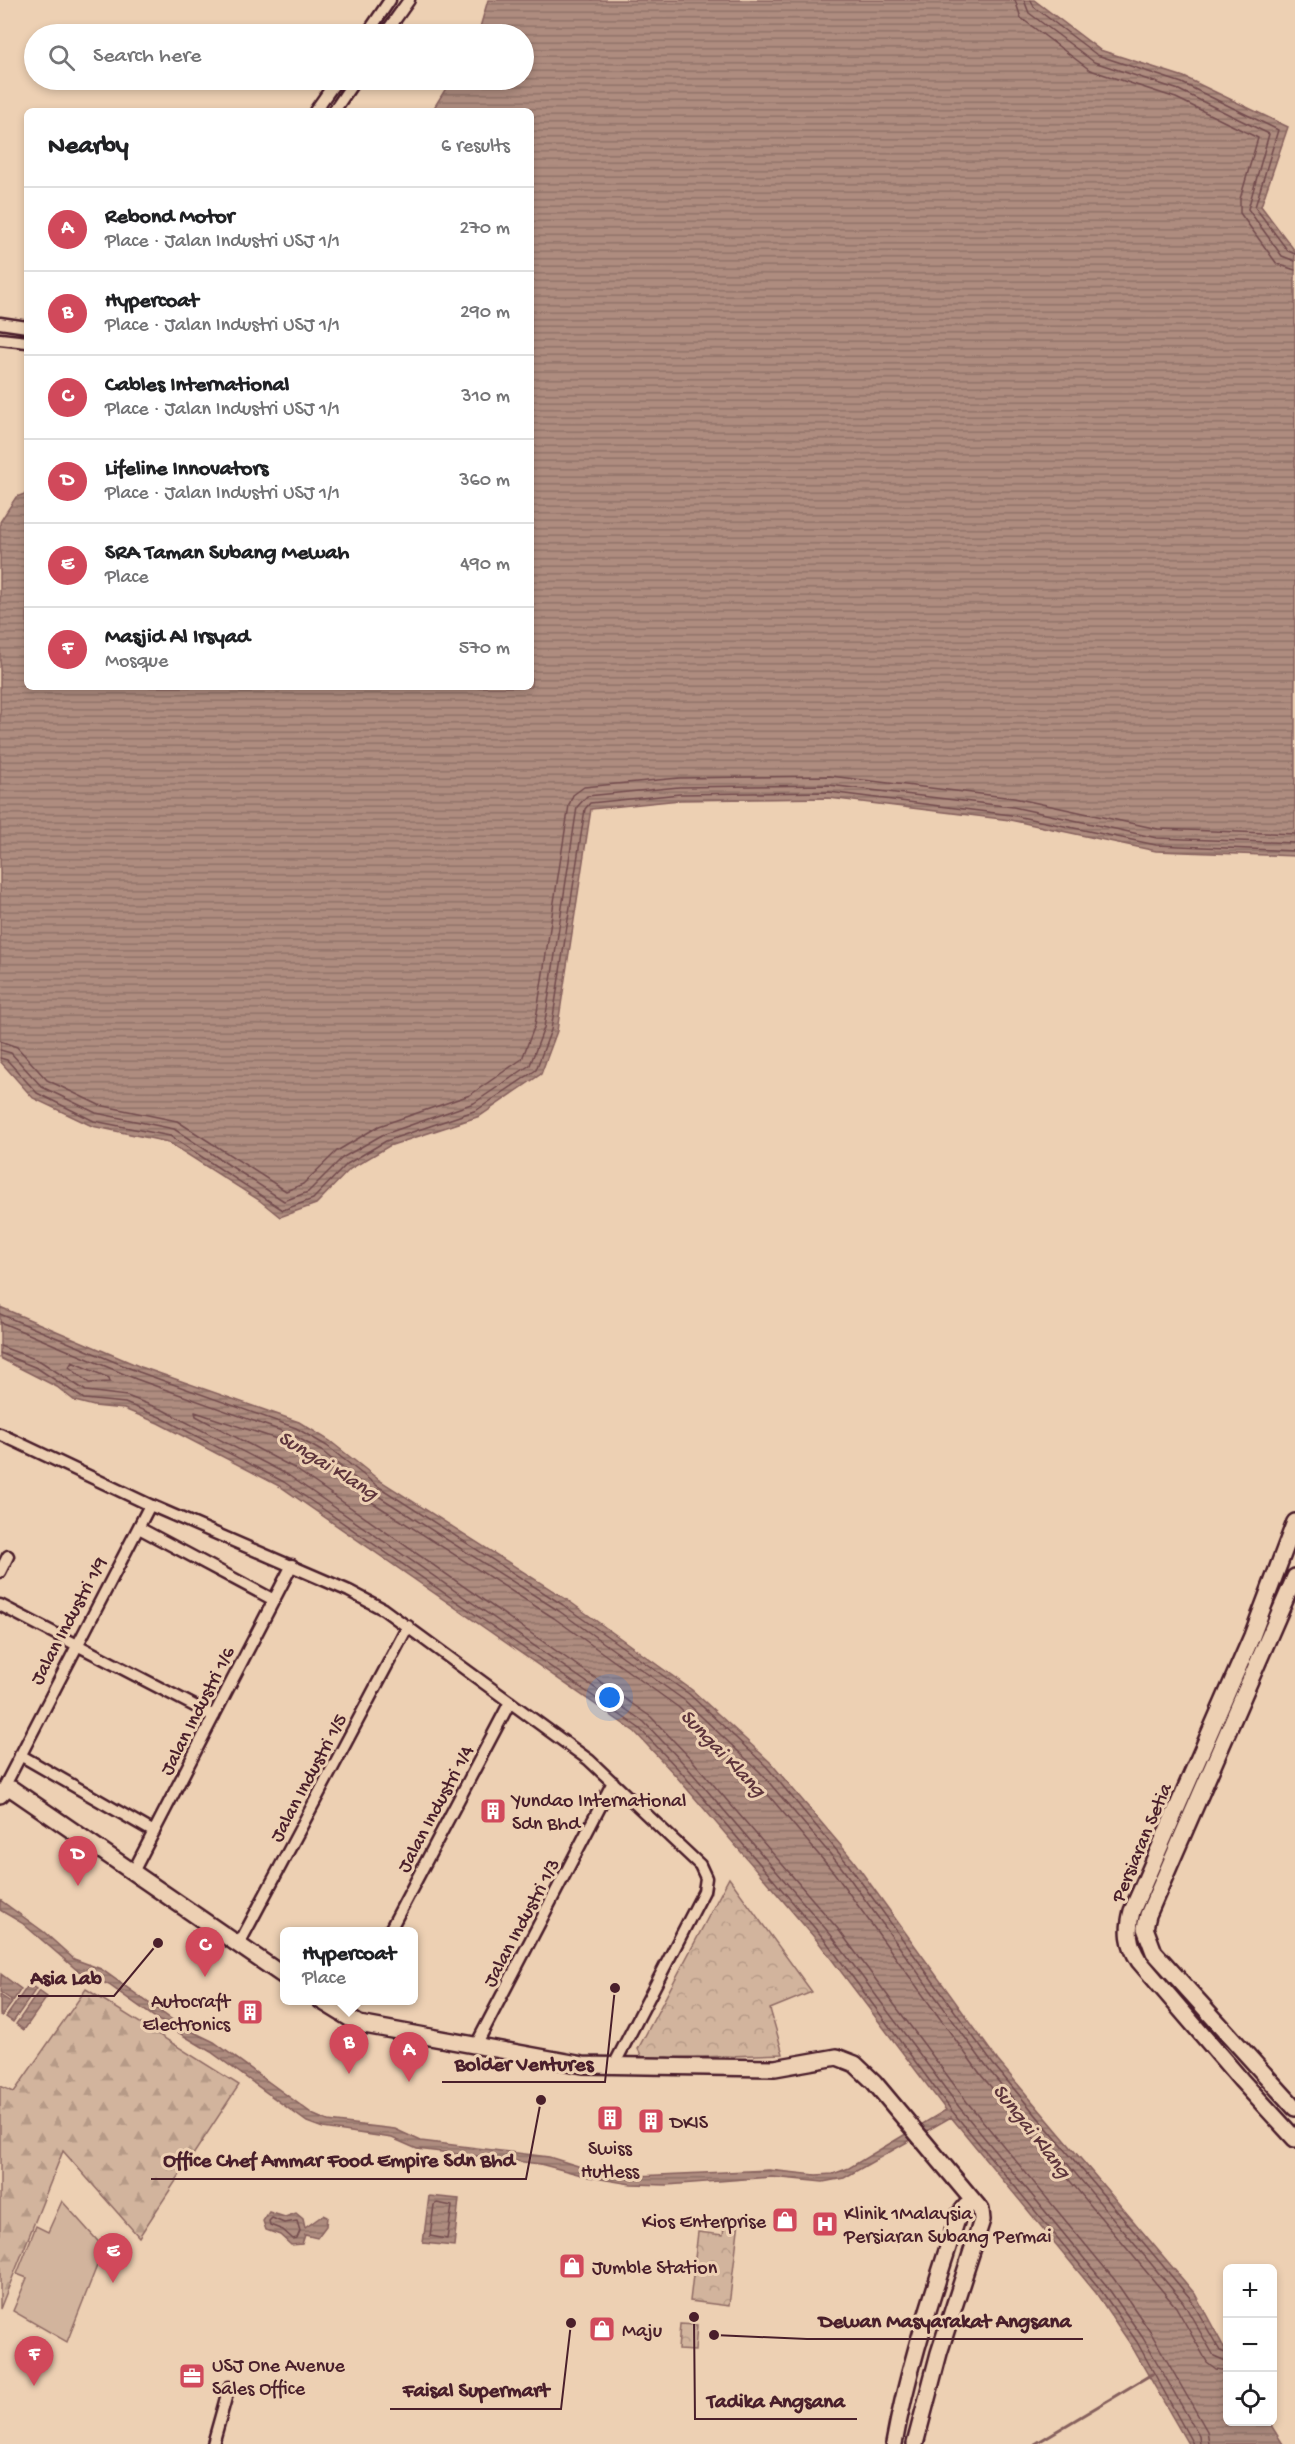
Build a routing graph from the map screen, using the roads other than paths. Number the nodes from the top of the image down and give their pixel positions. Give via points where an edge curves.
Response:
1 (390, 0) edge
2 (409, 0) edge
3 (374, 24) edge
4 (392, 24) edge
5 (330, 90) edge
6 (348, 90) edge
7 (317, 108) edge
8 (336, 108) edge
9 (0, 323) edge
10 (24, 327) edge
11 (0, 339) edge
12 (24, 342) edge
13 (0, 1435) edge
14 (150, 1505) junction
15 (1295, 1522) edge
16 (139, 1528) junction
17 (8, 1556) dead end
18 (292, 1565) junction
19 (0, 1572) edge
20 (1295, 1577) edge
21 (274, 1600) junction
22 (0, 1605) edge
23 (408, 1626) junction
24 (76, 1647) junction
25 (510, 1702) junction
26 (213, 1716) junction
27 (20, 1755) junction
28 (613, 1782) junction
29 (1, 1793) edge
30 (154, 1832) junction
31 (133, 1872) junction
32 (392, 1927) edge
33 (1129, 1932) junction
34 (1146, 1933) junction
35 (238, 1944) junction
36 (280, 1973) edge
37 (326, 2005) edge
38 (351, 2005) edge
39 (344, 2017) junction
40 (476, 2045) junction
41 (613, 2067) junction
42 (1295, 2108) edge
43 (1295, 2139) edge
44 (975, 2203) junction
45 (229, 2387) dead end
46 (213, 2444) edge
47 (894, 2444) edge
48 (915, 2444) edge

1 - 3 street
2 - 4 street
5 - 7 street
6 - 8 street
9 - 10 street
11 - 12 street
13 - 14 street
14 - 16 street, Jalan Industri 1/9
14 - 18 street
15 - 33 street, Persiaran Setia via 1252,1636 1132,1911
16 - 21 street
16 - 24 street, Jalan Industri 1/9
17 - 19 street
18 - 21 street, Jalan Industri 1/6
18 - 23 street via 349,1591
20 - 34 street, Persiaran Setia via 1148,1915
21 - 26 street, Jalan Industri 1/6
22 - 24 street
23 - 25 street
23 - 35 street, Jalan Industri 1/5
24 - 26 street
24 - 27 street, Jalan Industri 1/9
25 - 28 street
25 - 32 street, Jalan Industri 1/4
26 - 30 street, Jalan Industri 1/6
27 - 29 street, Jalan Industri 1/9
27 - 30 street
28 - 40 street, Jalan Industri 1/3
28 - 41 street via 700,1865 706,1878 704,1891
29 - 31 street via 12,1789
30 - 31 street, Jalan Industri 1/6
31 - 35 street
33 - 34 street
33 - 43 street, Persiaran Setia via 1139,1961
34 - 42 street via 1154,1952
35 - 36 street
37 - 39 street
38 - 39 street
39 - 40 street via 359,2024
40 - 41 street
41 - 44 street via 774,2068 837,2057 855,2064
44 - 47 street via 966,2206 958,2216 916,2344
44 - 48 street via 982,2220 939,2353
45 - 46 street

